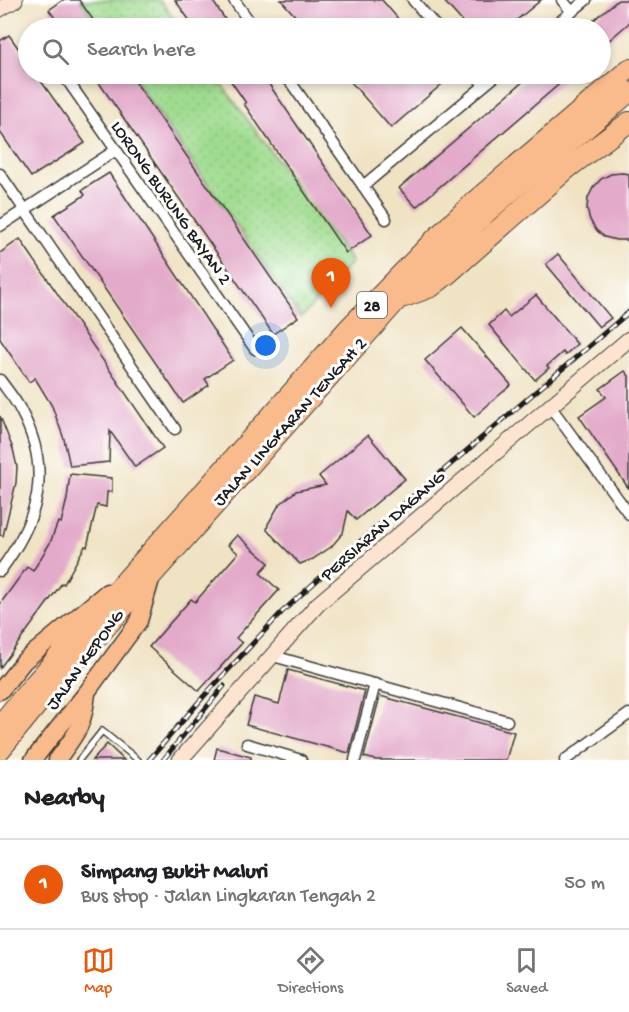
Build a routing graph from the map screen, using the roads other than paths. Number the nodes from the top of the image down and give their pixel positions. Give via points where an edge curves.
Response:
1 (15, 0) edge
2 (234, 0) edge
3 (413, 0) edge
4 (562, 0) edge
5 (586, 0) edge
6 (0, 9) edge
7 (572, 12) junction
8 (247, 18) edge
9 (428, 18) edge
10 (564, 18) edge
11 (629, 69) edge
12 (70, 84) edge
13 (292, 84) edge
14 (484, 85) edge
15 (629, 92) edge
16 (629, 122) edge
17 (116, 150) junction
18 (0, 174) edge
19 (363, 186) junction
20 (24, 210) junction
21 (386, 219) dead end
22 (0, 226) edge
23 (398, 299) junction
24 (627, 346) edge
25 (255, 349) dead end
26 (0, 380) edge
27 (550, 406) junction
28 (175, 429) dead end
29 (627, 508) edge
30 (146, 569) junction
31 (0, 571) edge
32 (273, 656) junction
33 (375, 684) junction
34 (0, 691) edge
35 (87, 692) junction
36 (629, 714) edge
37 (507, 721) dead end
38 (0, 725) edge
39 (247, 744) dead end
40 (0, 750) edge
41 (135, 759) edge
42 (33, 760) edge
43 (57, 760) edge
44 (79, 760) edge
45 (180, 760) edge
46 (301, 760) edge
47 (355, 760) edge
48 (565, 760) edge

1 - 6 main road
2 - 8 street
3 - 9 street
4 - 7 street
5 - 7 street
7 - 10 street
11 - 30 highway, JALAN LINGKARAN TENGAH 2 / 28 via 476,200 346,331
12 - 17 street, LORONG BURUNG BAYAN 2
13 - 19 street
14 - 19 street
15 - 23 highway, JALAN LINGKARAN TENGAH 2 / 28 via 488,211
16 - 23 highway via 568,168 431,287
17 - 20 street
17 - 25 street, LORONG BURUNG BAYAN 2
18 - 20 street
19 - 21 street
20 - 22 street
20 - 28 street
23 - 30 highway, JALAN LINGKARAN TENGAH 2 / 28
24 - 27 main road, PERSIARAN DAGANG
26 - 31 street via 21,409 33,436 40,478 32,517
27 - 29 street
27 - 32 main road, PERSIARAN DAGANG via 318,604
30 - 34 main road, JALAN KEPONG via 24,661
30 - 35 main road, JALAN KEPONG via 139,621
30 - 38 highway, JALAN LINGKARAN TENGAH 2 / 28
30 - 40 highway, JALAN LINGKARAN TENGAH 2 / 28
32 - 33 street
32 - 45 main road, PERSIARAN DAGANG
33 - 37 street
33 - 47 street
35 - 42 main road, JALAN KEPONG
35 - 43 main road via 80,728
36 - 48 street
39 - 46 street
41 - 44 lane via 102,731

